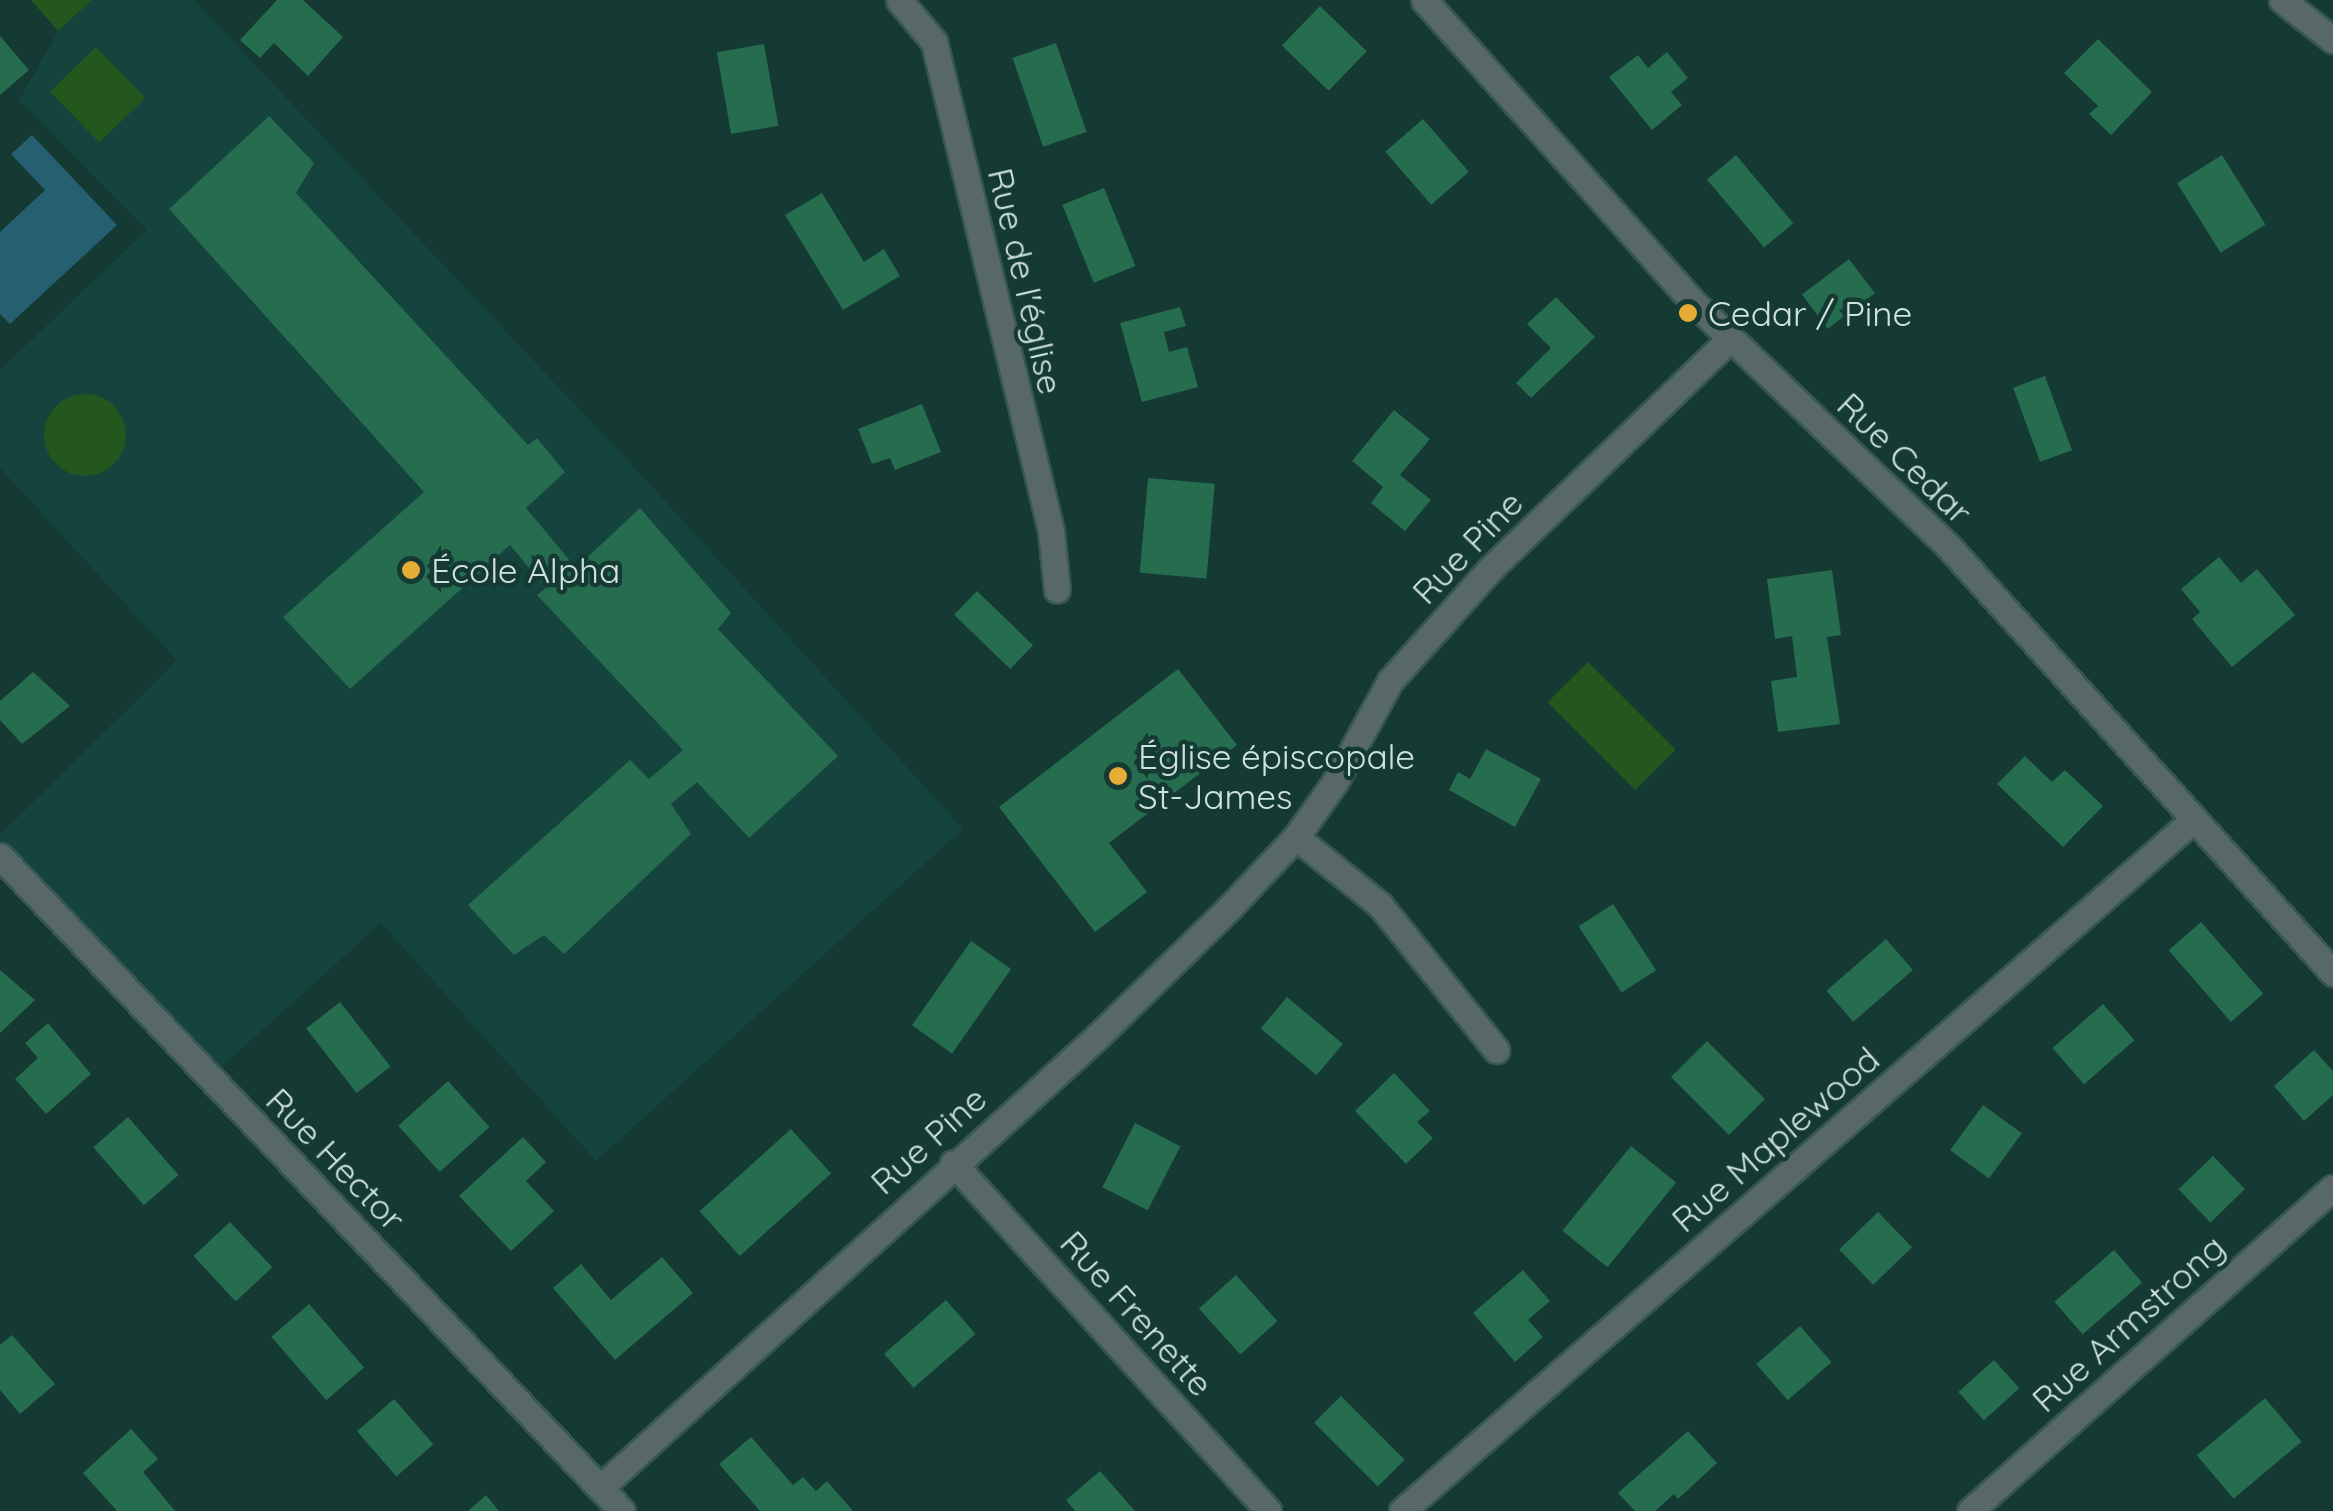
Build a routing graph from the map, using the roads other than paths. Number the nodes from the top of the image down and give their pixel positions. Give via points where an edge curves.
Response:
1 (898, 0) edge
2 (1424, 0) edge
3 (2282, 0) edge
4 (2333, 40) edge
5 (1730, 339) junction
6 (1057, 590) dead end
7 (2194, 819) junction
8 (1296, 837) junction
9 (3, 864) edge
10 (2333, 972) edge
11 (1496, 1050) dead end
12 (953, 1162) junction
13 (2333, 1188) edge
14 (600, 1488) junction
15 (622, 1511) edge
16 (1268, 1511) edge
17 (1402, 1511) edge
18 (1970, 1511) edge

1 - 6 street, Rue de l'église via 934,42 1050,531
2 - 5 street, Rue Cedar
3 - 4 street
5 - 7 street, Rue Cedar via 1950,548
5 - 8 street, Rue Pine via 1490,569 1390,681 1336,782
7 - 10 street, Rue Cedar
7 - 17 street, Rue Maplewood
8 - 11 street via 1392,918
8 - 12 street, Rue Pine via 1097,1037
9 - 14 street, Rue Hector
12 - 14 street, Rue Pine
12 - 16 street, Rue Frenette
13 - 18 street, Rue Armstrong
14 - 15 street, Rue Hector

